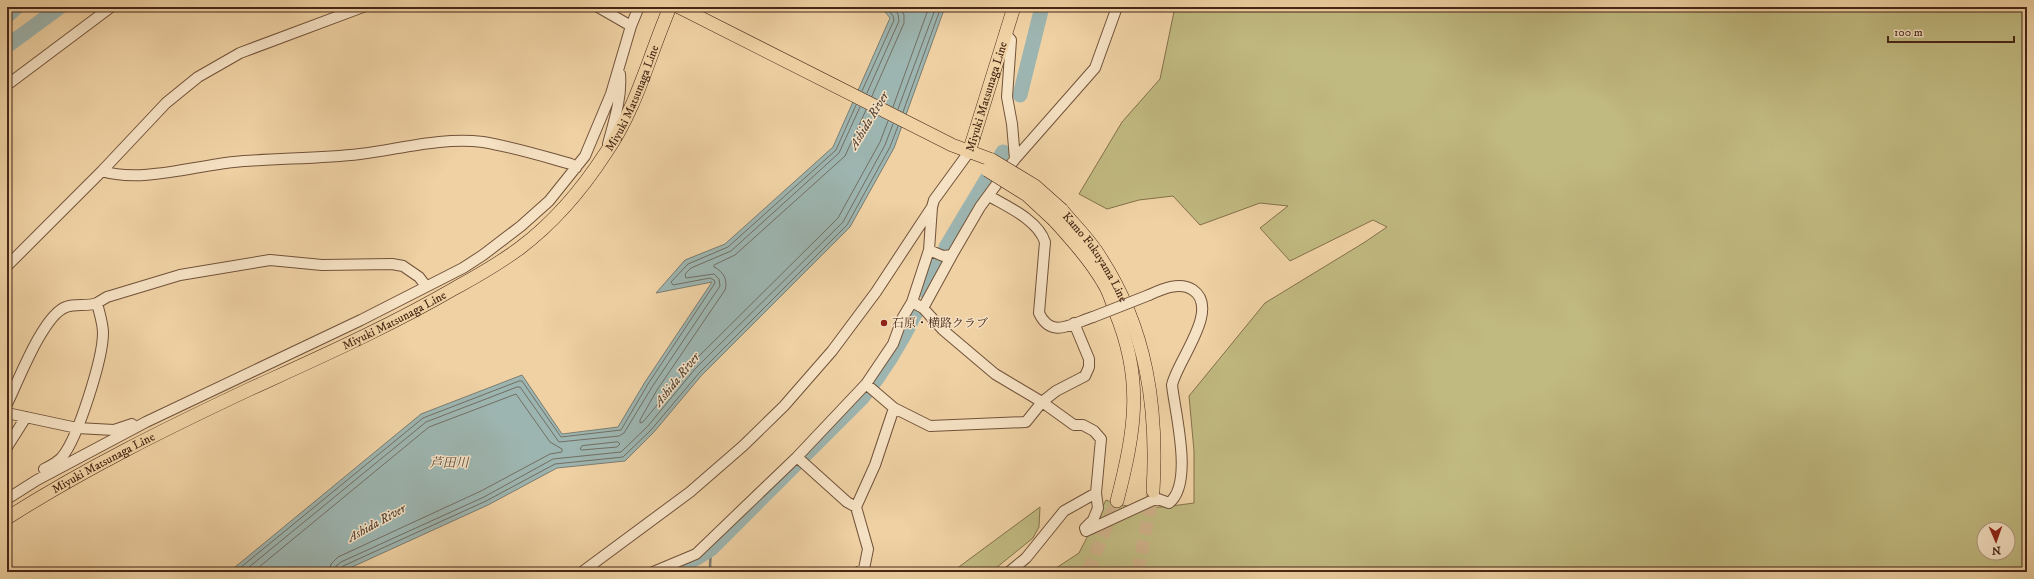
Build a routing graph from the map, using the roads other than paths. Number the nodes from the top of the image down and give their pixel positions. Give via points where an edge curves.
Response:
1 (111, 7) edge
2 (363, 7) edge
3 (598, 7) edge
4 (670, 7) edge
5 (679, 7) edge
6 (1014, 7) edge
7 (1116, 7) edge
8 (638, 9) dead end
9 (631, 26) junction
10 (1005, 32) junction
11 (619, 66) junction
12 (7, 85) edge
13 (969, 152) junction
14 (604, 156) junction
15 (1015, 159) junction
16 (576, 168) junction
17 (102, 171) junction
18 (989, 196) junction
19 (932, 207) junction
20 (1058, 215) junction
21 (930, 250) junction
22 (952, 255) junction
23 (7, 266) edge
24 (492, 267) junction
25 (429, 285) junction
26 (912, 302) junction
27 (97, 303) junction
28 (923, 308) junction
29 (1074, 323) junction
30 (869, 387) junction
31 (1042, 402) junction
32 (7, 404) edge
33 (894, 408) junction
34 (7, 413) edge
35 (26, 417) junction
36 (146, 422) junction
37 (78, 428) junction
38 (7, 447) edge
39 (797, 457) junction
40 (37, 480) junction
41 (1153, 491) tunnel mouth
42 (1096, 493) junction
43 (7, 499) edge
44 (1117, 501) tunnel mouth
45 (856, 507) junction
46 (7, 518) edge
47 (657, 571) edge
48 (582, 572) edge
49 (858, 572) edge
50 (1009, 572) edge

1 - 12 street
2 - 17 street via 252,48 204,73 166,103
3 - 9 street
4 - 14 main road, Miyuki Matsunaga Line via 629,113
5 - 13 main road, Miyuki Matsunaga Line
6 - 10 main road, Miyuki Matsunaga Line
7 - 15 street via 1094,68
8 - 9 street
9 - 11 street
10 - 13 main road, Miyuki Matsunaga Line
10 - 15 street via 1011,40 1007,97
11 - 14 street via 621,85 617,112
11 - 16 street via 597,128 585,156
13 - 19 street via 938,194
13 - 20 main road, Kamo Fukuyama Line, bridge
14 - 24 main road, Miyuki Matsunaga Line via 551,220 522,247
15 - 18 street
16 - 17 street via 571,164 517,149 482,142 448,141 361,154 234,162 147,175
16 - 25 street via 548,201 521,226 483,255
17 - 23 street
18 - 22 street
18 - 29 street via 1015,210 1042,232 1045,242 1039,313 1043,321 1056,329
19 - 21 street
19 - 48 street via 867,304 832,351 784,406 690,492
20 - 41 main road, Kamo Fukuyama Line via 1099,255 1118,285 1132,321 1143,357 1153,414
20 - 44 main road, Kamo Fukuyama Line via 1104,283 1130,359 1135,397 1133,429
21 - 22 street via 944,256
21 - 26 street
22 - 28 street
24 - 25 street via 478,267 444,282
24 - 46 main road, Miyuki Matsunaga Line via 390,324 202,412 72,480
25 - 27 street via 403,266 392,264 322,265 270,260 180,275 107,297
25 - 36 street
26 - 28 street
26 - 30 street via 903,317 893,344
27 - 32 street via 66,307 51,319
27 - 37 street via 103,342
28 - 31 street via 943,330 995,374
29 - 31 street via 1090,367 1085,376 1056,391
29 - 42 street, bridge via 1177,286 1188,287 1201,298 1203,307 1199,327 1172,384 1183,465 1176,498 1169,503 1158,499 1151,501 1086,531 1085,528 1093,520 1098,508
30 - 33 street
30 - 39 street
31 - 33 street via 1026,422 958,425 930,426
31 - 42 street via 1074,425 1094,430 1101,439
33 - 45 street via 875,465
34 - 35 street
35 - 37 street
35 - 38 street
36 - 37 street via 138,421 114,430
36 - 40 street
37 - 40 street via 62,458 42,471
39 - 45 street via 846,502
39 - 47 street via 696,554
40 - 43 street
42 - 50 street via 1064,511 1026,558
45 - 49 street via 868,549 864,568

